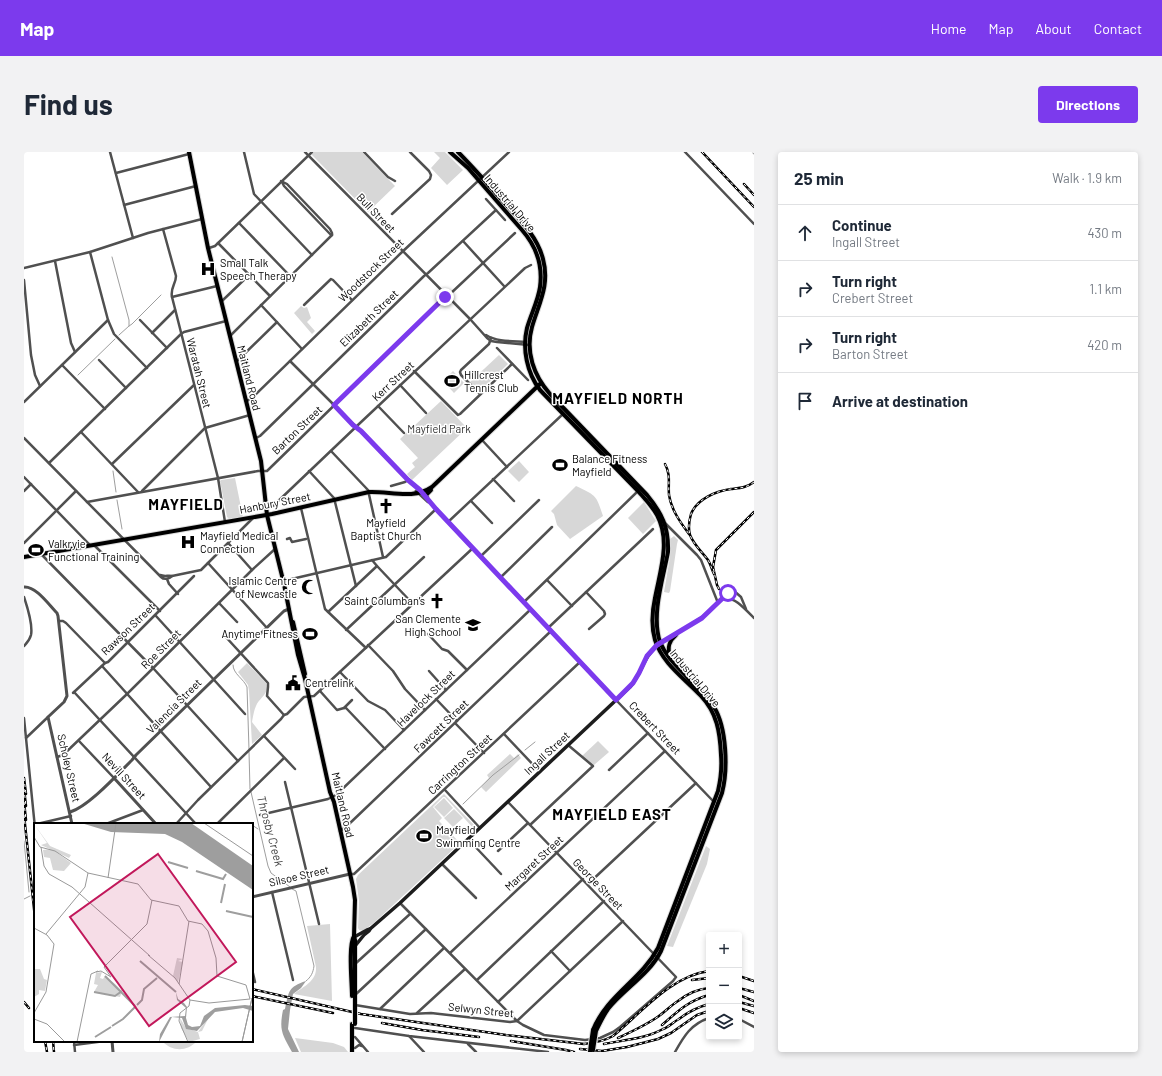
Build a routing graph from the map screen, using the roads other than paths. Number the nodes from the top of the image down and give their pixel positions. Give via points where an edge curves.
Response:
1 (110, 152) edge
2 (244, 152) edge
3 (305, 152) edge
4 (312, 152) edge
5 (364, 152) edge
6 (410, 152) edge
7 (450, 152) edge
8 (458, 152) edge
9 (509, 152) edge
10 (685, 152) edge
11 (190, 153) edge
12 (308, 155) junction
13 (116, 173) junction
14 (481, 179) junction
15 (281, 181) junction
16 (395, 181) dead end
17 (197, 186) junction
18 (486, 199) dead end
19 (260, 202) junction
20 (124, 205) junction
21 (496, 210) junction
22 (392, 214) dead end
23 (202, 219) junction
24 (505, 220) dead end
25 (239, 223) junction
26 (754, 224) edge
27 (163, 230) junction
28 (515, 233) dead end
29 (133, 238) junction
30 (462, 241) junction
31 (218, 243) junction
32 (208, 248) junction
33 (90, 252) junction
34 (402, 252) junction
35 (312, 255) junction
36 (55, 261) junction
37 (483, 264) junction
38 (530, 265) dead end
39 (24, 268) edge
40 (249, 275) junction
41 (426, 275) junction
42 (290, 276) junction
43 (24, 280) edge
44 (217, 286) junction
45 (504, 287) junction
46 (270, 296) junction
47 (447, 296) junction
48 (172, 297) junction
49 (352, 300) junction
50 (221, 302) junction
51 (261, 305) junction
52 (304, 305) dead end
53 (175, 310) junction
54 (470, 319) junction
55 (108, 320) junction
56 (140, 320) dead end
57 (226, 321) junction
58 (276, 322) junction
59 (152, 333) junction
60 (181, 334) junction
61 (230, 336) junction
62 (491, 339) junction
63 (527, 343) junction
64 (167, 348) junction
65 (497, 348) dead end
66 (302, 349) junction
67 (75, 352) junction
68 (99, 360) dead end
69 (290, 361) junction
70 (236, 362) junction
71 (512, 364) junction
72 (62, 365) junction
73 (147, 368) junction
74 (414, 371) junction
75 (528, 380) dead end
76 (194, 384) junction
77 (313, 384) junction
78 (400, 385) junction
79 (539, 385) junction
80 (40, 386) junction
81 (126, 388) junction
82 (480, 394) junction
83 (246, 401) junction
84 (24, 402) edge
85 (334, 405) junction
86 (378, 406) junction
87 (105, 409) junction
88 (426, 413) dead end
89 (563, 414) junction
90 (250, 416) junction
91 (356, 426) junction
92 (205, 428) junction
93 (81, 432) junction
94 (404, 433) dead end
95 (24, 438) edge
96 (255, 438) junction
97 (481, 440) junction
98 (330, 451) junction
99 (49, 463) junction
100 (112, 464) junction
101 (507, 467) junction
102 (310, 471) junction
103 (263, 472) junction
104 (24, 477) edge
105 (218, 478) junction
106 (408, 480) junction
107 (493, 480) junction
108 (437, 482) junction
109 (31, 484) junction
110 (391, 486) dead end
111 (24, 491) edge
112 (76, 491) junction
113 (638, 491) junction
114 (140, 492) junction
115 (369, 492) junction
116 (419, 492) junction
117 (427, 498) junction
118 (334, 500) junction
119 (540, 500) dead end
120 (471, 501) junction
121 (87, 502) junction
122 (514, 502) dead end
123 (652, 503) junction
124 (266, 507) junction
125 (301, 508) junction
126 (436, 509) junction
127 (57, 510) junction
128 (267, 515) junction
129 (255, 517) junction
130 (225, 522) junction
131 (448, 522) junction
132 (492, 522) dead end
133 (664, 522) junction
134 (552, 527) dead end
135 (652, 529) dead end
136 (125, 539) junction
137 (287, 539) dead end
138 (306, 539) dead end
139 (24, 543) edge
140 (229, 544) junction
141 (92, 545) junction
142 (473, 548) junction
143 (275, 549) junction
144 (41, 554) junction
145 (24, 556) edge
146 (481, 556) junction
147 (383, 557) junction
148 (424, 557) dead end
149 (372, 560) junction
150 (208, 563) junction
151 (350, 565) junction
152 (376, 566) junction
153 (252, 570) junction
154 (317, 572) junction
155 (194, 576) dead end
156 (167, 577) junction
157 (500, 577) junction
158 (547, 580) junction
159 (283, 581) junction
160 (394, 584) junction
161 (24, 586) edge
162 (356, 586) junction
163 (233, 590) junction
164 (586, 592) junction
165 (178, 594) junction
166 (24, 597) edge
167 (722, 599) junction
168 (524, 602) junction
169 (219, 603) junction
170 (718, 603) junction
171 (413, 604) junction
172 (572, 606) junction
173 (289, 609) junction
174 (531, 609) junction
175 (746, 609) junction
176 (160, 611) junction
177 (328, 612) junction
178 (156, 616) junction
179 (754, 618) edge
180 (59, 621) junction
181 (237, 622) dead end
182 (267, 628) junction
183 (548, 628) junction
184 (589, 629) dead end
185 (346, 630) junction
186 (551, 632) junction
187 (428, 634) dead end
188 (224, 635) dead end
189 (676, 635) junction
190 (180, 642) junction
191 (128, 643) junction
192 (659, 644) junction
193 (368, 645) junction
194 (24, 646) edge
195 (366, 648) junction
196 (240, 653) junction
197 (671, 661) junction
198 (580, 662) junction
199 (105, 663) junction
200 (102, 666) junction
201 (153, 668) junction
202 (467, 670) junction
203 (428, 671) dead end
204 (340, 672) junction
205 (214, 679) junction
206 (446, 690) junction
207 (320, 692) junction
208 (127, 694) junction
209 (309, 697) junction
210 (436, 699) junction
211 (352, 700) dead end
212 (616, 700) junction
213 (188, 705) junction
214 (344, 708) junction
215 (425, 710) junction
216 (245, 714) dead end
217 (284, 715) junction
218 (48, 717) junction
219 (24, 718) edge
220 (101, 720) junction
221 (456, 722) junction
222 (404, 730) junction
223 (161, 731) junction
224 (648, 733) junction
225 (504, 734) junction
226 (264, 736) junction
227 (26, 738) junction
228 (79, 741) junction
229 (568, 745) junction
230 (384, 749) junction
231 (665, 751) junction
232 (484, 753) junction
233 (57, 757) junction
234 (135, 757) junction
235 (284, 758) junction
236 (238, 761) junction
237 (294, 769) dead end
238 (609, 770) dead end
239 (540, 772) junction
240 (114, 778) junction
241 (285, 782) dead end
242 (696, 783) junction
243 (211, 787) junction
244 (445, 790) junction
245 (332, 797) junction
246 (508, 802) junction
247 (714, 802) junction
248 (291, 807) junction
249 (143, 810) junction
250 (186, 813) junction
251 (70, 814) junction
252 (260, 815) dead end
253 (35, 823) edge
254 (38, 823) edge
255 (72, 823) edge
256 (109, 823) edge
257 (155, 823) edge
258 (177, 823) edge
259 (195, 823) edge
260 (218, 823) edge
261 (529, 824) junction
262 (480, 828) junction
263 (340, 831) junction
264 (468, 839) junction
265 (498, 851) dead end
266 (557, 852) junction
267 (442, 864) junction
268 (350, 874) junction
269 (501, 874) dead end
270 (583, 879) junction
271 (309, 883) junction
272 (588, 884) junction
273 (272, 892) junction
274 (253, 897) edge
275 (476, 898) dead end
276 (604, 901) junction
277 (400, 903) junction
278 (410, 914) junction
279 (623, 921) junction
280 (319, 924) dead end
281 (354, 926) junction
282 (426, 929) junction
283 (364, 933) junction
284 (355, 936) junction
285 (355, 946) junction
286 (444, 948) junction
287 (551, 951) junction
288 (450, 953) junction
289 (656, 955) junction
290 (355, 965) junction
291 (465, 969) junction
292 (570, 970) junction
293 (253, 973) edge
294 (676, 977) joint
295 (293, 980) dead end
296 (477, 980) junction
297 (255, 982) dead end
298 (355, 995) junction
299 (498, 1002) junction
300 (354, 1006) junction
301 (379, 1009) junction
302 (416, 1014) junction
303 (706, 1019) edge
304 (517, 1021) junction
305 (742, 1021) edge
306 (354, 1025) junction
307 (754, 1027) edge
308 (409, 1036) junction
309 (355, 1037) junction
310 (98, 1042) edge
311 (112, 1042) edge
312 (467, 1043) junction
313 (74, 1045) joint
314 (362, 1046) junction
315 (514, 1048) junction
316 (354, 1051) edge
317 (75, 1052) edge
318 (113, 1052) edge
319 (368, 1052) edge
320 (424, 1052) edge
321 (476, 1052) edge
322 (517, 1052) edge
323 (548, 1052) edge
324 (592, 1052) edge
325 (675, 1052) edge

1 - 13 street
2 - 19 street via 253,191
3 - 12 street, Bull Street
4 - 12 street
5 - 16 street
6 - 22 street via 430,171 430,179
7 - 14 main road, Industrial Drive
8 - 14 main road, Industrial Drive
9 - 14 street, Woodstock Street
10 - 26 street
11 - 13 street
11 - 17 main road, Maitland Road
12 - 15 street
12 - 34 street, Bull Street
13 - 20 street
14 - 34 street, Woodstock Street
14 - 63 main road, Industrial Drive via 531,234 543,258 544,289
15 - 19 street
15 - 35 street via 332,235
17 - 20 street
17 - 23 main road, Maitland Road
18 - 21 street
19 - 25 street
19 - 35 street
20 - 29 street
21 - 24 street
21 - 30 street, Elizabeth Street
23 - 27 street
23 - 32 main road, Maitland Road
25 - 31 street
25 - 42 street
27 - 29 street
27 - 48 street, Waratah Street via 176,276 171,291
28 - 37 street, Barton Street
29 - 33 street
30 - 37 street
30 - 41 street, Elizabeth Street
31 - 32 street
31 - 40 street
32 - 44 main road, Maitland Road
33 - 36 street
33 - 55 street
34 - 41 street, Bull Street
34 - 49 street, Woodstock Street
35 - 42 street
36 - 39 street
36 - 67 street
37 - 45 street
37 - 47 street, Barton Street
38 - 45 street, Kerr Street
40 - 46 street
40 - 50 street
41 - 47 street, Bull Street
41 - 77 street, Elizabeth Street
42 - 46 street
43 - 80 street via 32,355
44 - 48 street
44 - 50 main road, Maitland Road
45 - 54 street, Kerr Street
46 - 51 street
47 - 54 street, Bull Street
47 - 85 street, Barton Street
48 - 53 street, Waratah Street
49 - 52 street via 331,279
49 - 66 street, Woodstock Street
50 - 57 main road, Maitland Road
51 - 58 street
51 - 61 street
53 - 59 street
53 - 60 street, Waratah Street
54 - 62 street, Bull Street
54 - 74 street, Kerr Street
55 - 67 street
55 - 73 street via 114,334
56 - 59 street
57 - 60 street
57 - 61 main road, Maitland Road
58 - 66 street
58 - 70 street
59 - 64 street
60 - 64 street
60 - 76 street, Waratah Street
61 - 70 main road, Maitland Road
62 - 63 street, Bull Street via 497,342
62 - 82 street via 460,372
63 - 79 main road, Industrial Drive
64 - 73 street
65 - 71 street
66 - 69 street, Woodstock Street
67 - 72 street
68 - 81 street
69 - 77 street, Crebert Street
69 - 83 street, Woodstock Street
70 - 83 main road, Maitland Road
71 - 75 street
71 - 82 street
72 - 80 street
72 - 87 street
73 - 81 street
74 - 78 street, Kerr Street
74 - 82 street via 458,415
76 - 92 street, Waratah Street
76 - 100 street
77 - 85 street, Crebert Street
77 - 96 street, Elizabeth Street
78 - 86 street, Kerr Street
78 - 88 street
79 - 89 main road, Industrial Drive
79 - 97 main road
79 - 123 main road, Industrial Drive
80 - 84 street
81 - 87 street
83 - 90 main road, Maitland Road
85 - 91 street, Crebert Street
85 - 103 street, Barton Street via 267,471
86 - 91 street, Kerr Street
86 - 94 street
87 - 93 street
89 - 101 street
89 - 113 main road, Industrial Drive
90 - 92 street
90 - 96 main road, Maitland Road
91 - 98 street, Kerr Street
91 - 106 street, Crebert Street
92 - 105 street, Waratah Street
92 - 114 street
93 - 99 street
93 - 100 street
95 - 99 street
96 - 103 main road, Maitland Road
97 - 101 street
97 - 108 main road
98 - 102 street, Kerr Street
98 - 115 street
99 - 112 street
100 - 114 street
101 - 107 street
102 - 118 street
102 - 124 street, Kerr Street via 273,506
103 - 105 street
103 - 124 main road, Maitland Road
104 - 109 street
105 - 114 street
105 - 130 street, Waratah Street
106 - 110 street
106 - 116 street, Crebert Street
107 - 120 street
107 - 122 street
108 - 116 main road, Hanbury Street via 427,490
108 - 117 main road via 426,495
109 - 111 street
109 - 127 street
112 - 121 street
112 - 127 street
113 - 123 main road, Industrial Drive
113 - 158 street
114 - 121 street
115 - 116 main road, Hanbury Street
115 - 118 main road, Hanbury Street
115 - 147 street
116 - 117 street, Crebert Street
116 - 126 street, Crebert Street
117 - 126 street, Crebert Street
118 - 125 main road, Hanbury Street
118 - 151 street
119 - 146 street
120 - 131 street
120 - 132 street
121 - 136 street
123 - 133 main road, Industrial Drive
123 - 192 main road, Industrial Drive via 664,536 652,618 653,630
124 - 128 main road, Maitland Road
125 - 128 main road, Hanbury Street
125 - 154 street
126 - 131 street, Crebert Street
126 - 147 street
127 - 139 street
127 - 141 street
128 - 129 main road, Hanbury Street
128 - 143 main road, Maitland Road
129 - 130 main road, Hanbury Street
129 - 140 street
130 - 136 main road, Hanbury Street
131 - 142 street, Crebert Street
133 - 170 street via 701,560
133 - 192 main road, Industrial Drive via 668,534 668,552 656,619
134 - 157 street
135 - 164 street
136 - 141 main road, Hanbury Street
136 - 156 street via 163,578
137 - 138 street via 290,538 291,543
140 - 150 street
140 - 153 street
141 - 144 main road, Hanbury Street
141 - 176 street
142 - 146 street, Crebert Street
142 - 171 street
143 - 153 street, Roe Street
143 - 159 main road, Maitland Road
144 - 145 main road, Hanbury Street
144 - 191 street
146 - 157 street, Crebert Street
147 - 149 street
148 - 160 street
149 - 151 street
149 - 152 street
150 - 156 street via 201,570
150 - 163 street
151 - 154 street
151 - 162 street
152 - 160 street
152 - 162 street
153 - 163 street, Roe Street
154 - 159 street
154 - 177 street via 324,605
155 - 165 street, Rawson Street
156 - 165 street via 169,584
157 - 168 street, Crebert Street
158 - 168 street
158 - 172 street
159 - 173 main road, Maitland Road
160 - 171 street
160 - 185 street
161 - 180 street via 36,591 57,613
162 - 177 street
163 - 169 street, Roe Street
163 - 182 street
164 - 172 street
164 - 184 street via 605,614
165 - 176 street, Rawson Street
166 - 194 street via 32,632
167 - 170 street, Ingall Street
167 - 175 street via 735,600
167 - 175 street, Ingall Street via 732,590 741,597
168 - 174 street, Crebert Street
169 - 181 street
169 - 190 street, Roe Street
170 - 189 street, Ingall Street via 702,618
171 - 193 street
172 - 183 street
173 - 182 street, Valencia Street
173 - 209 main road, Maitland Road via 306,674
174 - 183 street, Crebert Street
174 - 202 street, Havelock Street
175 - 179 street
176 - 178 street, Rawson Street
177 - 185 street
178 - 190 street
178 - 191 street, Rawson Street
180 - 199 street via 64,621
180 - 218 street via 67,696
182 - 196 street, Valencia Street
183 - 186 street, Crebert Street
185 - 195 street
186 - 198 street, Crebert Street
186 - 221 street, Fawcett Street
187 - 202 street
188 - 196 street
189 - 192 street, Ingall Street
189 - 197 main road via 668,646
190 - 201 street, Roe Street
190 - 205 street
191 - 199 street, Rawson Street
191 - 201 street
192 - 197 main road, Industrial Drive
192 - 212 main road, Ingall Street via 647,656 633,683
192 - 247 main road, Industrial Drive via 668,663 708,704 716,719 720,735 722,774
193 - 195 street
193 - 215 street
195 - 204 street
196 - 205 street, Valencia Street
196 - 217 street via 268,683 267,696
197 - 289 main road, Industrial Drive via 709,700 718,715 723,735 725,776 722,793
198 - 212 street, Crebert Street
198 - 225 street, Carrington Street
199 - 200 street, Rawson Street
200 - 208 street
200 - 220 street, Rawson Street via 74,692
201 - 208 street, Roe Street
201 - 213 street
202 - 206 street, Havelock Street
203 - 206 street
204 - 207 street
204 - 222 street via 368,701 385,710
205 - 213 street, Valencia Street
205 - 216 street
206 - 210 street, Havelock Street
207 - 209 street
207 - 214 street via 337,710
208 - 220 street, Roe Street
208 - 223 street
209 - 217 street via 304,697
209 - 245 main road, Maitland Road
210 - 215 street, Havelock Street
210 - 221 street
211 - 214 street
212 - 224 street, Crebert Street
212 - 229 main road, Ingall Street
213 - 223 street, Valencia Street
213 - 236 street
214 - 230 street
215 - 222 street, Havelock Street
217 - 226 street
218 - 227 street
218 - 233 street, Scholey Street
219 - 227 street
220 - 228 street, Roe Street
220 - 234 street
221 - 232 street
221 - 263 street, Fawcett Street
222 - 230 street, Havelock Street
223 - 234 street, Valencia Street
223 - 243 street
224 - 231 street, Crebert Street
224 - 238 street
225 - 232 street, Carrington Street
225 - 239 street
226 - 235 street
226 - 236 street
227 - 253 street
228 - 233 street, Roe Street
228 - 240 street, Nevill Street
229 - 239 main road, Ingall Street
229 - 261 street via 593,766
230 - 245 street, Havelock Street
231 - 242 street, Crebert Street
231 - 266 street, Margaret Street
232 - 244 street, Carrington Street
233 - 251 street, Scholey Street
234 - 240 street, Valencia Street
234 - 250 street
235 - 237 street
235 - 260 street
236 - 243 street
239 - 246 main road, Ingall Street
240 - 249 street, Nevill Street
240 - 251 street, Valencia Street
241 - 248 street
242 - 247 street, Crebert Street
242 - 272 street
243 - 250 street
244 - 262 street
244 - 268 street, Carrington Street via 354,874
245 - 248 street
245 - 263 main road, Maitland Road
246 - 261 street, George Street
246 - 262 main road, Ingall Street
247 - 289 main road, Industrial Drive
248 - 252 street
248 - 271 street
249 - 256 street
249 - 257 street, Nevill Street
250 - 258 street
250 - 259 street
251 - 254 street
251 - 255 street, Scholey Street
261 - 265 street
261 - 266 street, George Street
262 - 264 main road, Ingall Street
263 - 268 main road, Maitland Road
264 - 267 main road, Ingall Street
264 - 269 street
266 - 270 street, George Street
266 - 288 street, Margaret Street
267 - 275 street
267 - 277 main road, Ingall Street
268 - 271 street, Silsoe Street
268 - 281 main road, Maitland Road via 354,895
270 - 272 street, George Street
270 - 296 street
271 - 273 street, Silsoe Street
271 - 280 street
272 - 276 street, George Street
273 - 274 street, Silsoe Street
273 - 295 street
276 - 279 street, George Street
276 - 287 street
277 - 278 street
277 - 283 main road, Ingall Street via 370,931
278 - 282 street
278 - 290 street
279 - 289 street, George Street
279 - 292 street
281 - 283 main road
281 - 284 main road, Maitland Road
282 - 286 street
282 - 298 street
283 - 284 main road via 360,937
283 - 285 main road, Ingall Street
284 - 285 main road, Maitland Road
284 - 300 main road, Maitland Road via 352,939 351,955
285 - 290 main road, Maitland Road
286 - 288 street
286 - 301 street
287 - 292 street
287 - 299 street
288 - 291 street
289 - 294 street, George Street
289 - 324 main road, Industrial Drive, bridge via 600,1015 590,1043
290 - 298 main road, Maitland Road
291 - 296 street
291 - 302 street
292 - 304 street
293 - 297 street
294 - 304 street, Selwyn Street via 620,1027 600,1038 585,1040 544,1035
296 - 299 street
298 - 300 main road, Maitland Road
299 - 304 street
300 - 301 street, Selwyn Street
300 - 306 main road, Maitland Road, bridge
301 - 302 street, Selwyn Street
302 - 304 street, Selwyn Street via 431,1013
303 - 325 street via 684,1035
305 - 307 street
306 - 308 street
306 - 309 main road, Maitland Road
306 - 316 main road, Maitland Road
308 - 312 street
308 - 320 street
309 - 314 street
309 - 316 main road, Maitland Road
310 - 313 street
311 - 318 street
312 - 315 street
312 - 321 street
313 - 317 street
314 - 316 street
314 - 319 street
315 - 322 street
315 - 323 street

